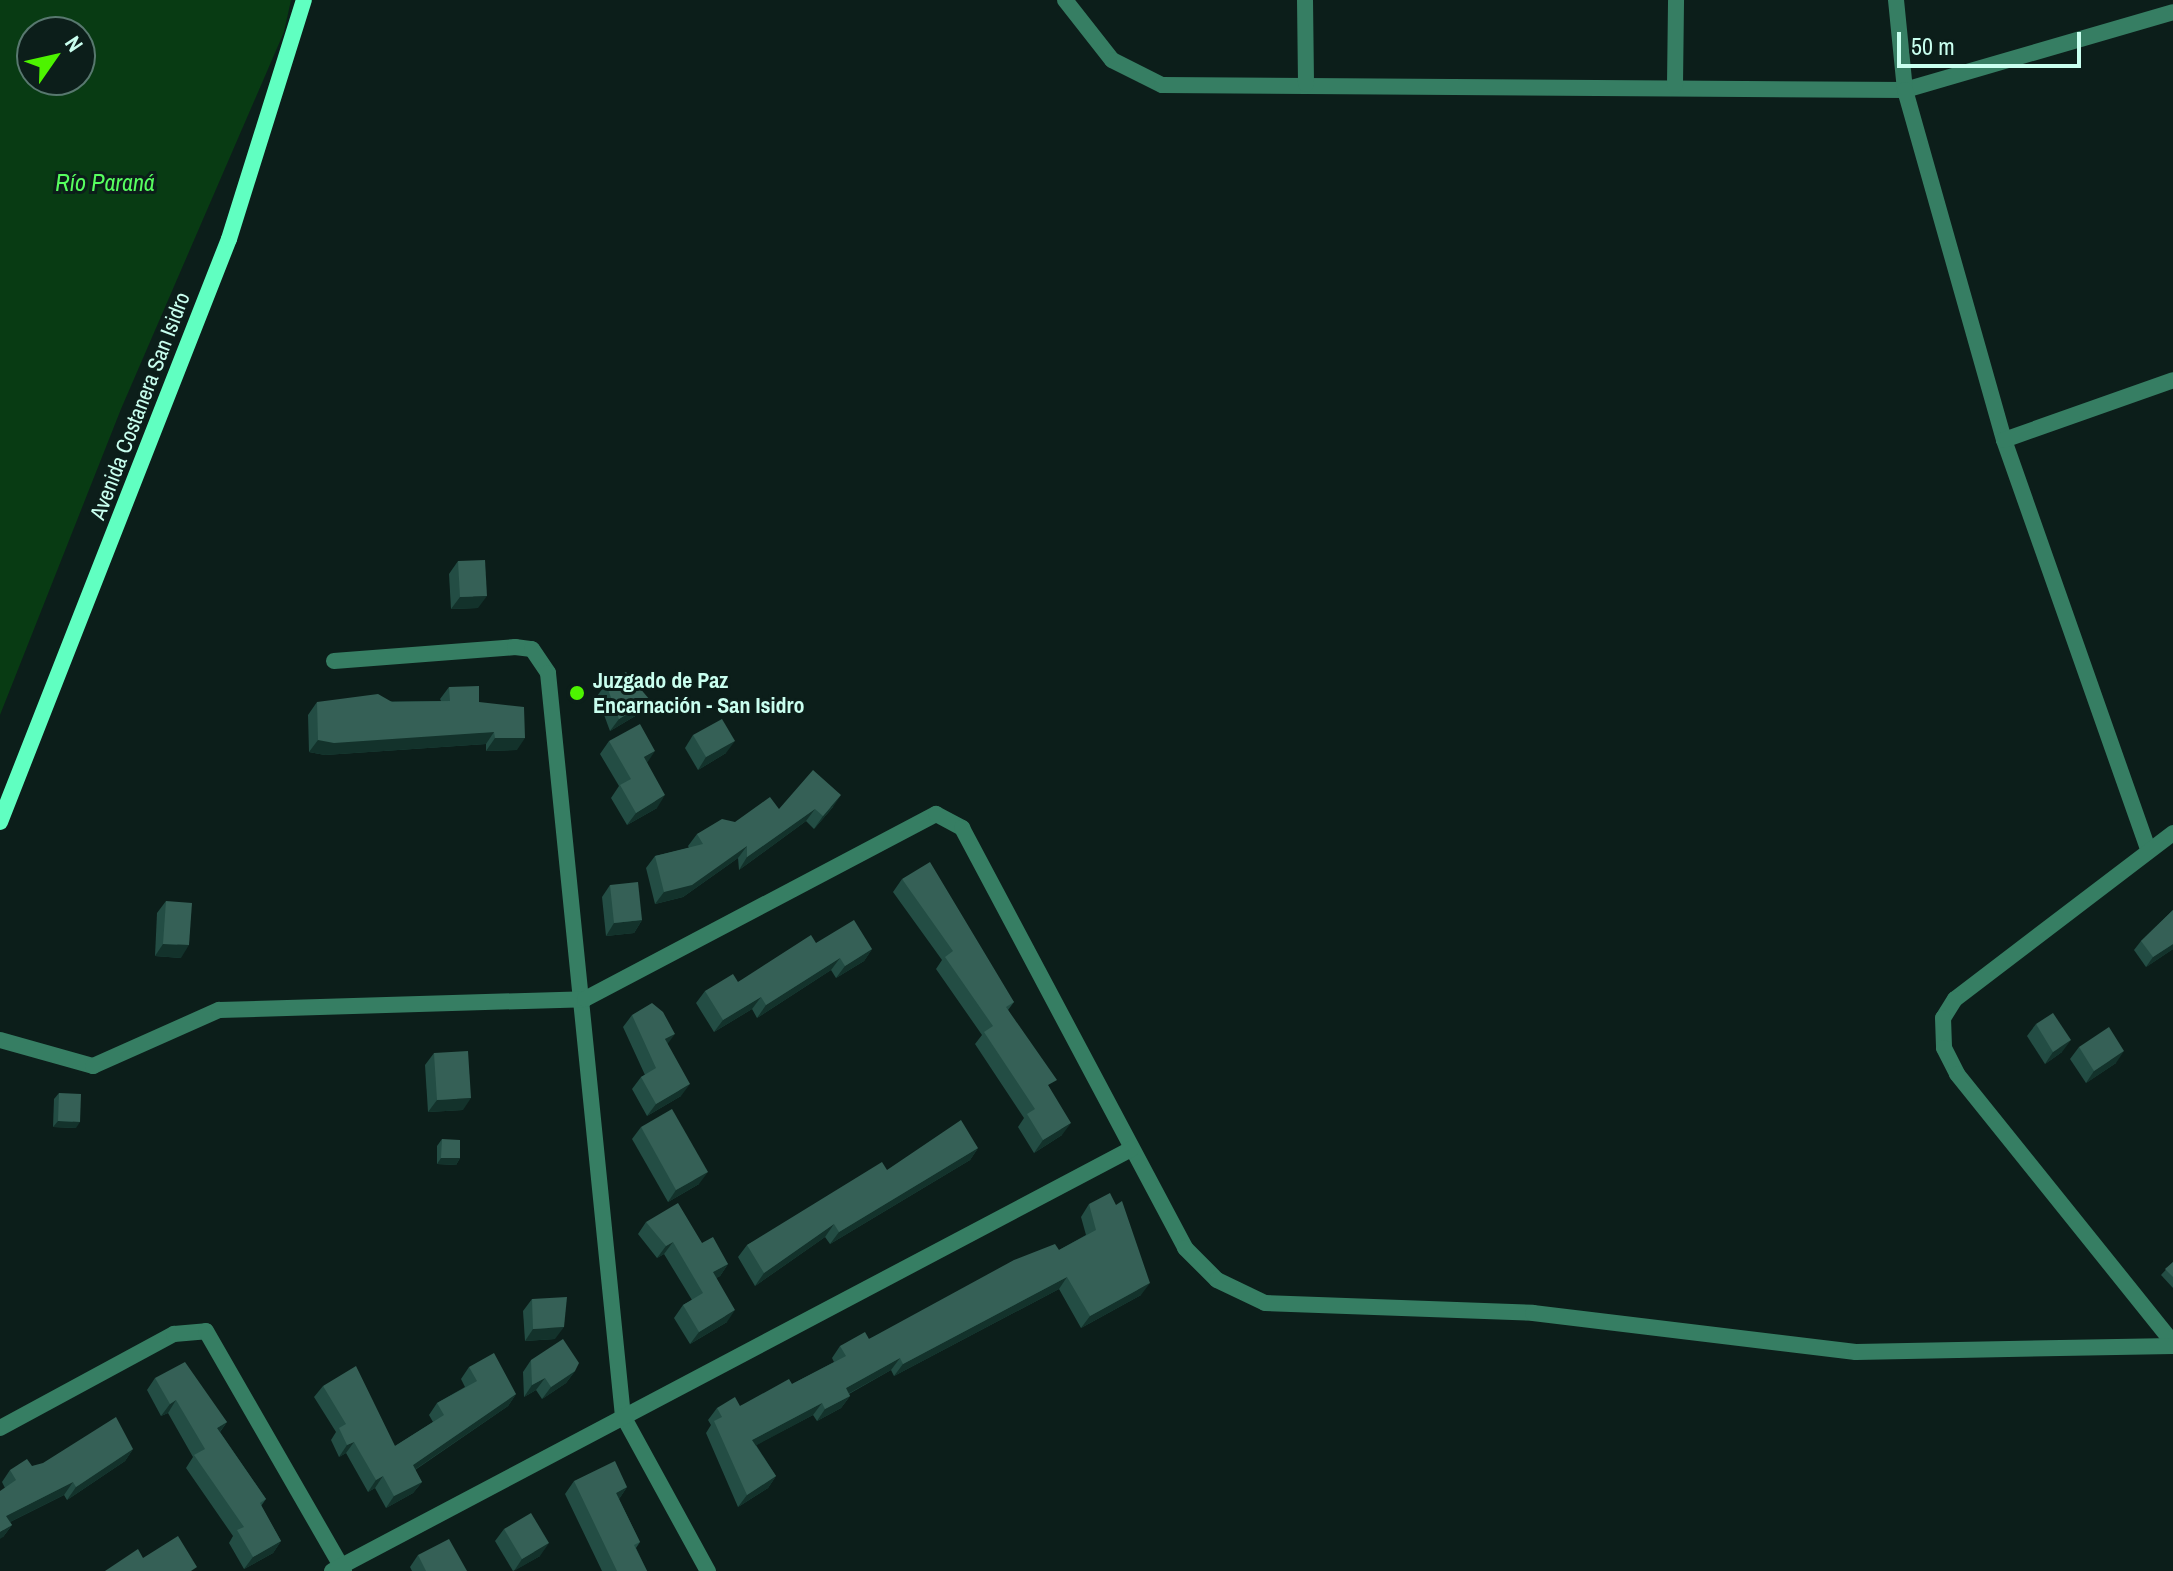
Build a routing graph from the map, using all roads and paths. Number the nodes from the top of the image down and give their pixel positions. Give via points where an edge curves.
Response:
1 (304, 0) edge
2 (1065, 0) edge
3 (1305, 0) edge
4 (1676, 0) edge
5 (1896, 0) edge
6 (2173, 12) edge
7 (1306, 84) junction
8 (1675, 85) junction
9 (1905, 90) junction
10 (2173, 380) edge
11 (2004, 440) junction
12 (334, 661) dead end
13 (0, 822) edge
14 (2173, 833) edge
15 (2148, 848) junction
16 (585, 999) junction
17 (0, 1040) edge
18 (1131, 1149) junction
19 (2173, 1345) edge
20 (623, 1416) junction
21 (0, 1428) edge
22 (339, 1569) edge
23 (708, 1571) edge

1 - 13 main road, Avenida Costanera San Isidro via 229,239
2 - 7 street via 1112,60 1162,85
3 - 7 street
4 - 8 street
5 - 9 street
6 - 9 street
7 - 8 street
8 - 9 street
9 - 11 street
10 - 11 street
11 - 15 street
12 - 16 street via 515,647 542,659
14 - 15 street
15 - 19 street via 1955,999 1943,1018 1944,1048 1957,1074
16 - 17 street via 219,1010 93,1066
16 - 18 street via 919,818 951,818
16 - 20 street
18 - 19 street via 1185,1248 1217,1280 1265,1303 1533,1313 1856,1352
18 - 20 street
20 - 22 street
20 - 23 street
21 - 22 street via 174,1334 206,1331

